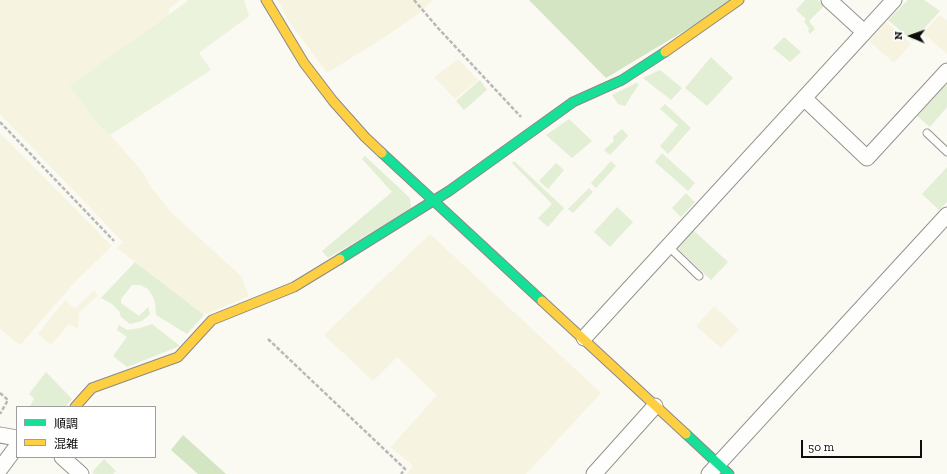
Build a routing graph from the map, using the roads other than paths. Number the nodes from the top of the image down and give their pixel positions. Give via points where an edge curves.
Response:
1 (266, 0) edge
2 (739, 0) edge
3 (829, 0) edge
4 (894, 0) edge
5 (864, 32) junction
6 (947, 71) edge
7 (804, 98) junction
8 (927, 133) dead end
9 (947, 152) edge
10 (434, 201) junction
11 (947, 215) edge
12 (668, 246) junction
13 (699, 276) dead end
14 (584, 338) junction
15 (76, 406) edge
16 (655, 406) junction
17 (0, 435) edge
18 (16, 438) edge
19 (16, 447) edge
20 (63, 458) edge
21 (0, 469) edge
22 (718, 471) edge
23 (81, 474) edge
24 (594, 474) edge

1 - 10 street via 304,63 333,101 365,137
2 - 10 street via 622,80 574,102
3 - 5 street
4 - 5 street
5 - 7 street
6 - 7 street via 867,158
7 - 12 street
8 - 9 lane
10 - 14 street
10 - 15 street via 294,287 212,320 178,357 92,388
11 - 22 street
12 - 13 lane
12 - 14 street
14 - 16 street
16 - 22 street
16 - 24 street
17 - 18 street
19 - 21 street
20 - 23 street

